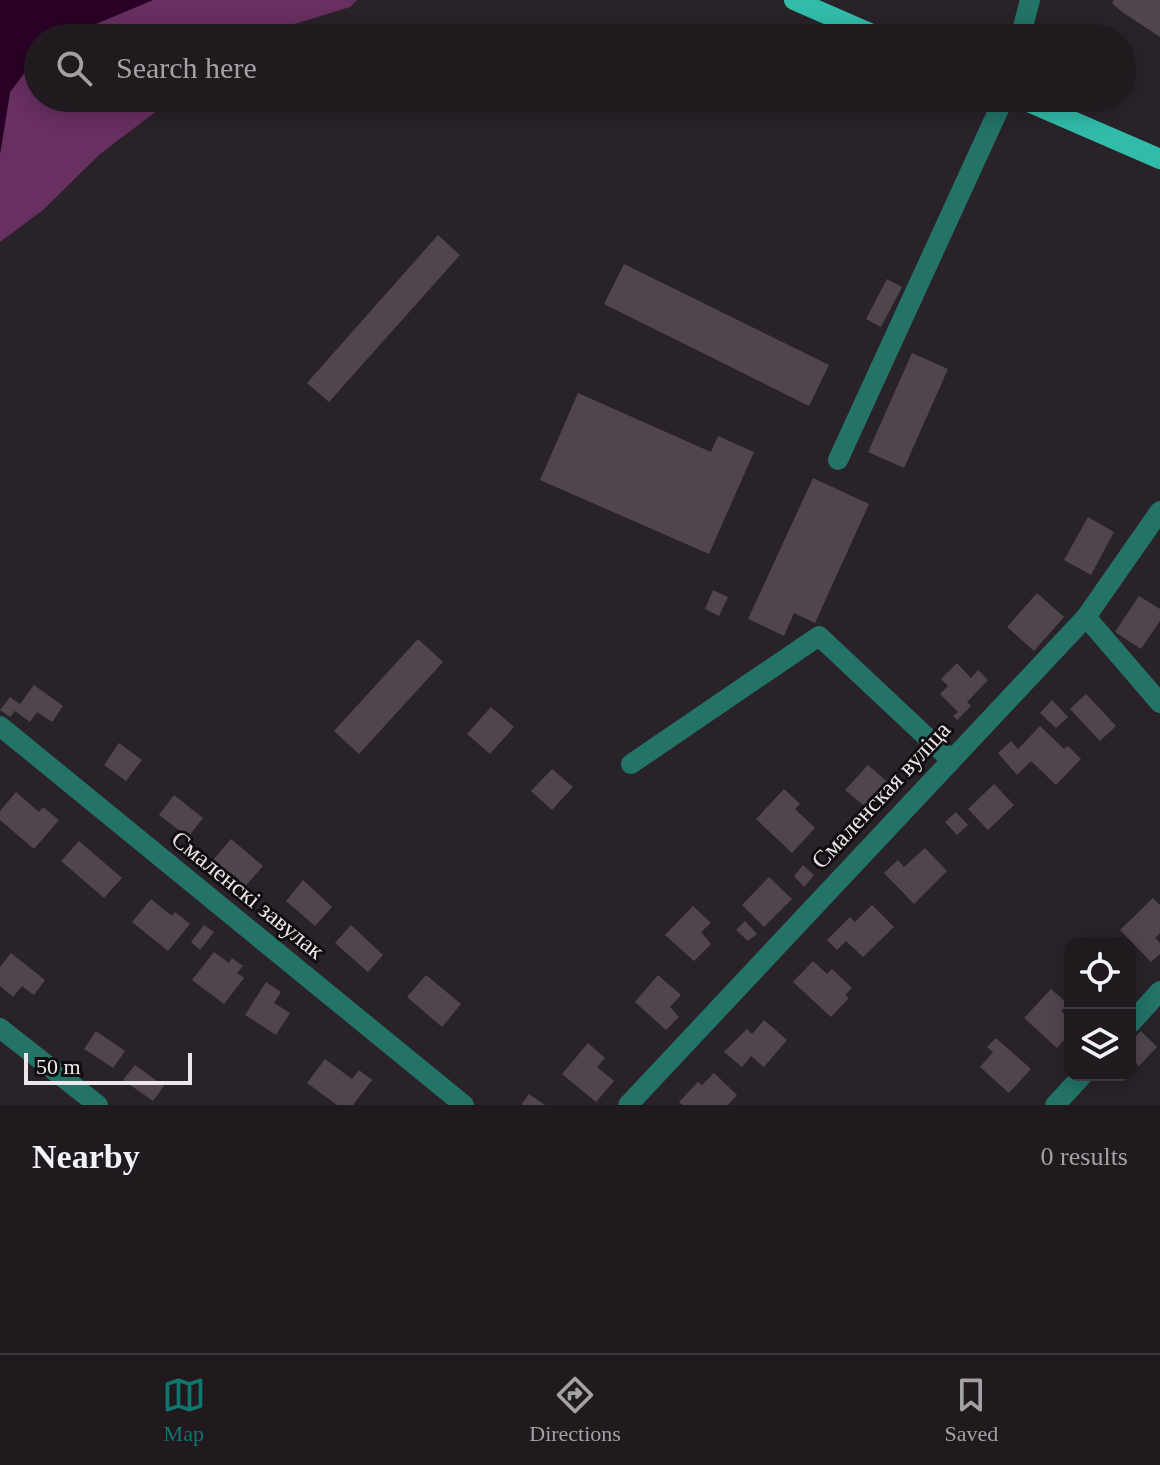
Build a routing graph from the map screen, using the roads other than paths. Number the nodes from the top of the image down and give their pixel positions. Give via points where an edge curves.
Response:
1 (794, 0) edge
2 (1030, 0) edge
3 (849, 24) edge
4 (1024, 24) edge
5 (998, 112) edge
6 (1051, 112) edge
7 (1160, 159) edge
8 (838, 460) dead end
9 (1160, 511) edge
10 (1086, 617) junction
11 (1160, 703) edge
12 (0, 726) edge
13 (950, 759) junction
14 (631, 764) dead end
15 (1160, 991) edge
16 (1136, 1017) edge
17 (0, 1028) edge
18 (1077, 1081) edge
19 (98, 1105) edge
20 (464, 1105) edge
21 (628, 1105) edge
22 (1055, 1105) edge

1 - 3 main road
2 - 4 street
5 - 8 street
6 - 7 main road
9 - 10 street, Смаленская вуліца
10 - 11 street
10 - 13 street, Смаленская вуліца
12 - 20 street, Смаленскі завулак
13 - 14 street via 819,636
13 - 21 street, Смаленская вуліца
15 - 16 street
17 - 19 street
18 - 22 street

